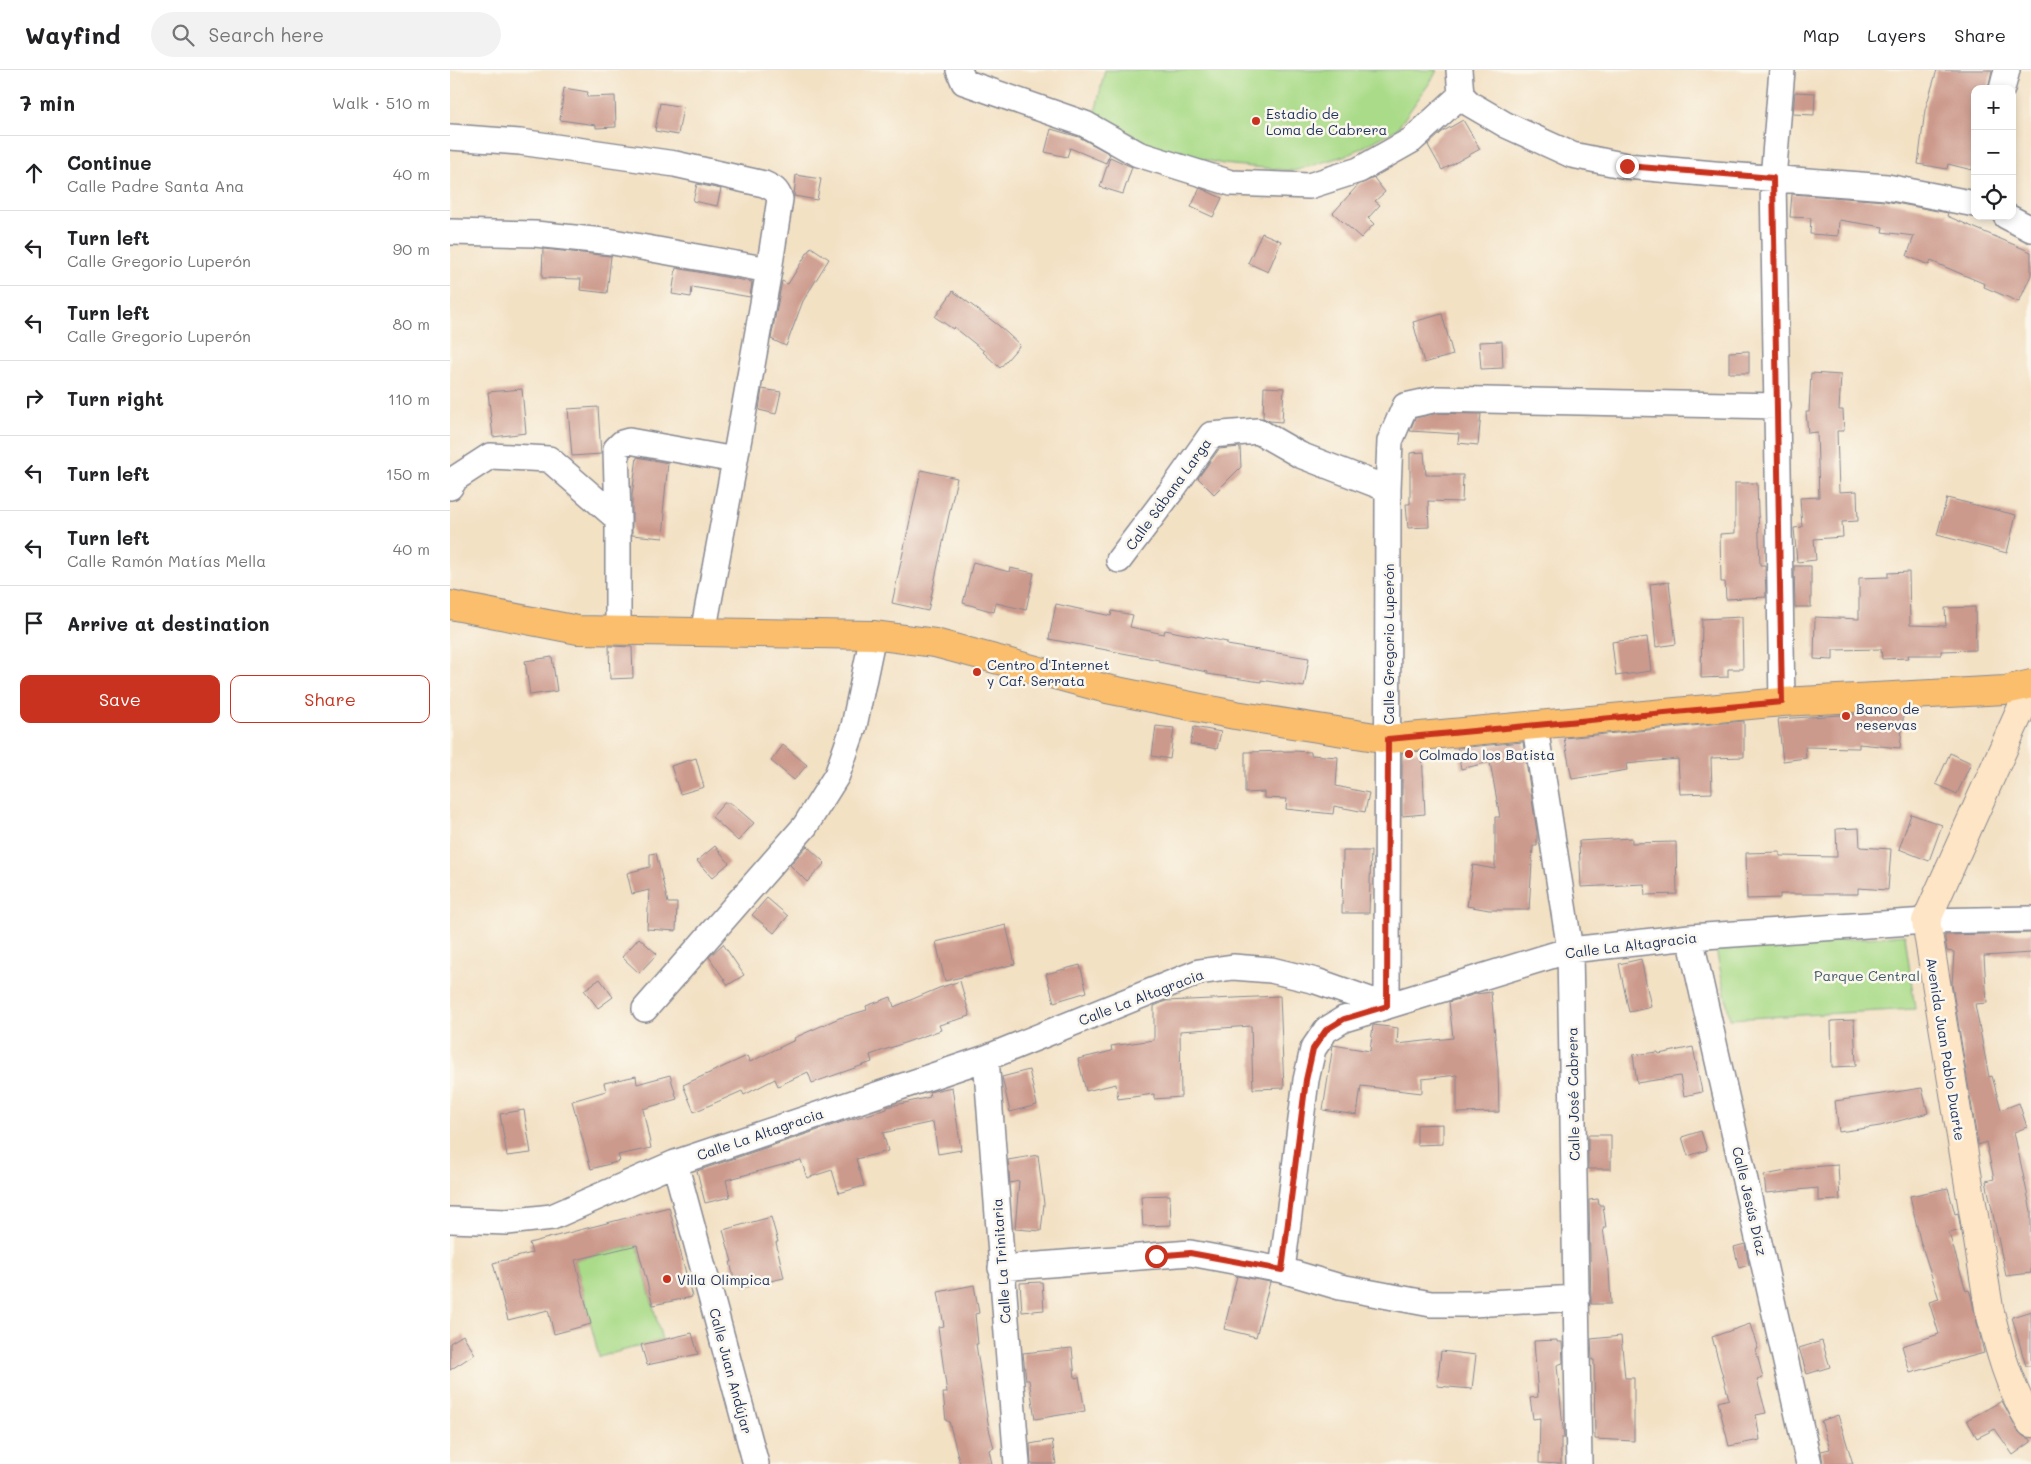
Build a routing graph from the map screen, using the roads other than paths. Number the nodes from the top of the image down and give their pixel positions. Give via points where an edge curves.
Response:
1 (960, 70) edge
2 (1460, 70) edge
3 (1782, 70) edge
4 (2006, 70) edge
5 (2003, 85) edge
6 (1461, 95) junction
7 (450, 137) edge
8 (1773, 178) junction
9 (1971, 201) edge
10 (2014, 220) edge
11 (2031, 229) edge
12 (450, 232) edge
13 (770, 270) junction
14 (1778, 406) junction
15 (735, 460) junction
16 (450, 486) edge
17 (1388, 489) junction
18 (618, 520) junction
19 (1119, 560) dead end
20 (450, 605) edge
21 (618, 631) junction
22 (703, 633) junction
23 (873, 635) junction
24 (2031, 686) edge
25 (1782, 702) junction
26 (1535, 727) junction
27 (1388, 739) junction
28 (2031, 919) edge
29 (1926, 921) junction
30 (1690, 937) junction
31 (1570, 950) junction
32 (1387, 1006) junction
33 (645, 1009) dead end
34 (986, 1058) junction
35 (675, 1163) junction
36 (450, 1220) edge
37 (1001, 1268) junction
38 (1282, 1270) junction
39 (1577, 1298) junction
40 (2031, 1423) edge
41 (756, 1464) edge
42 (1018, 1464) edge
43 (1579, 1464) edge
44 (1809, 1464) edge

1 - 6 street via 964,82 1085,124 1138,154 1231,183 1309,186 1359,170 1412,140
2 - 6 street
3 - 8 street
4 - 5 street
6 - 8 street via 1506,125 1572,155 1627,166
7 - 13 street via 520,142 675,164 764,184 773,188 780,199
8 - 9 street via 1887,187
8 - 14 street
10 - 11 street
12 - 13 street via 535,234 613,242
13 - 15 street
14 - 17 street, Calle Gregorio Luperón via 1437,399 1406,406 1390,441
14 - 25 street
15 - 18 street via 629,441 622,443 616,449
15 - 22 street
16 - 18 street via 456,478 490,456 549,459
17 - 19 street, Calle Sábana Larga via 1300,455 1258,431 1211,435
17 - 27 street, Calle Gregorio Luperón
18 - 21 street
20 - 21 main road via 578,630
21 - 22 main road
22 - 23 main road
23 - 27 main road via 936,643 1116,691 1235,715
23 - 33 street via 854,726 837,775 828,790 805,826
24 - 25 main road
24 - 29 street
25 - 26 main road
26 - 27 main road
26 - 31 street, Calle José Cabrera
27 - 32 street, Calle Gregorio Luperón
28 - 29 street, Calle La Altagracia
29 - 30 street, Calle La Altagracia
29 - 40 street, Avenida Juan Pablo Duarte via 1989,1308 2002,1360 2019,1404
30 - 31 street, Calle La Altagracia
30 - 44 street, Calle Jesús Díaz
31 - 32 street, Calle La Altagracia
31 - 39 street, Calle José Cabrera
32 - 34 street, Calle La Altagracia via 1316,981 1271,970 1233,967 1199,972 1165,984
32 - 38 street via 1344,1019 1326,1030 1313,1049 1306,1080
34 - 35 street, Calle La Altagracia
34 - 37 street, Calle La Trinitaria
35 - 36 street, Calle La Altagracia via 552,1217 507,1222
35 - 41 street, Calle Juan Andújar
37 - 38 street via 1190,1253
37 - 42 street, Calle La Trinitaria
38 - 39 street via 1340,1287 1431,1304
39 - 43 street, Calle José Cabrera

